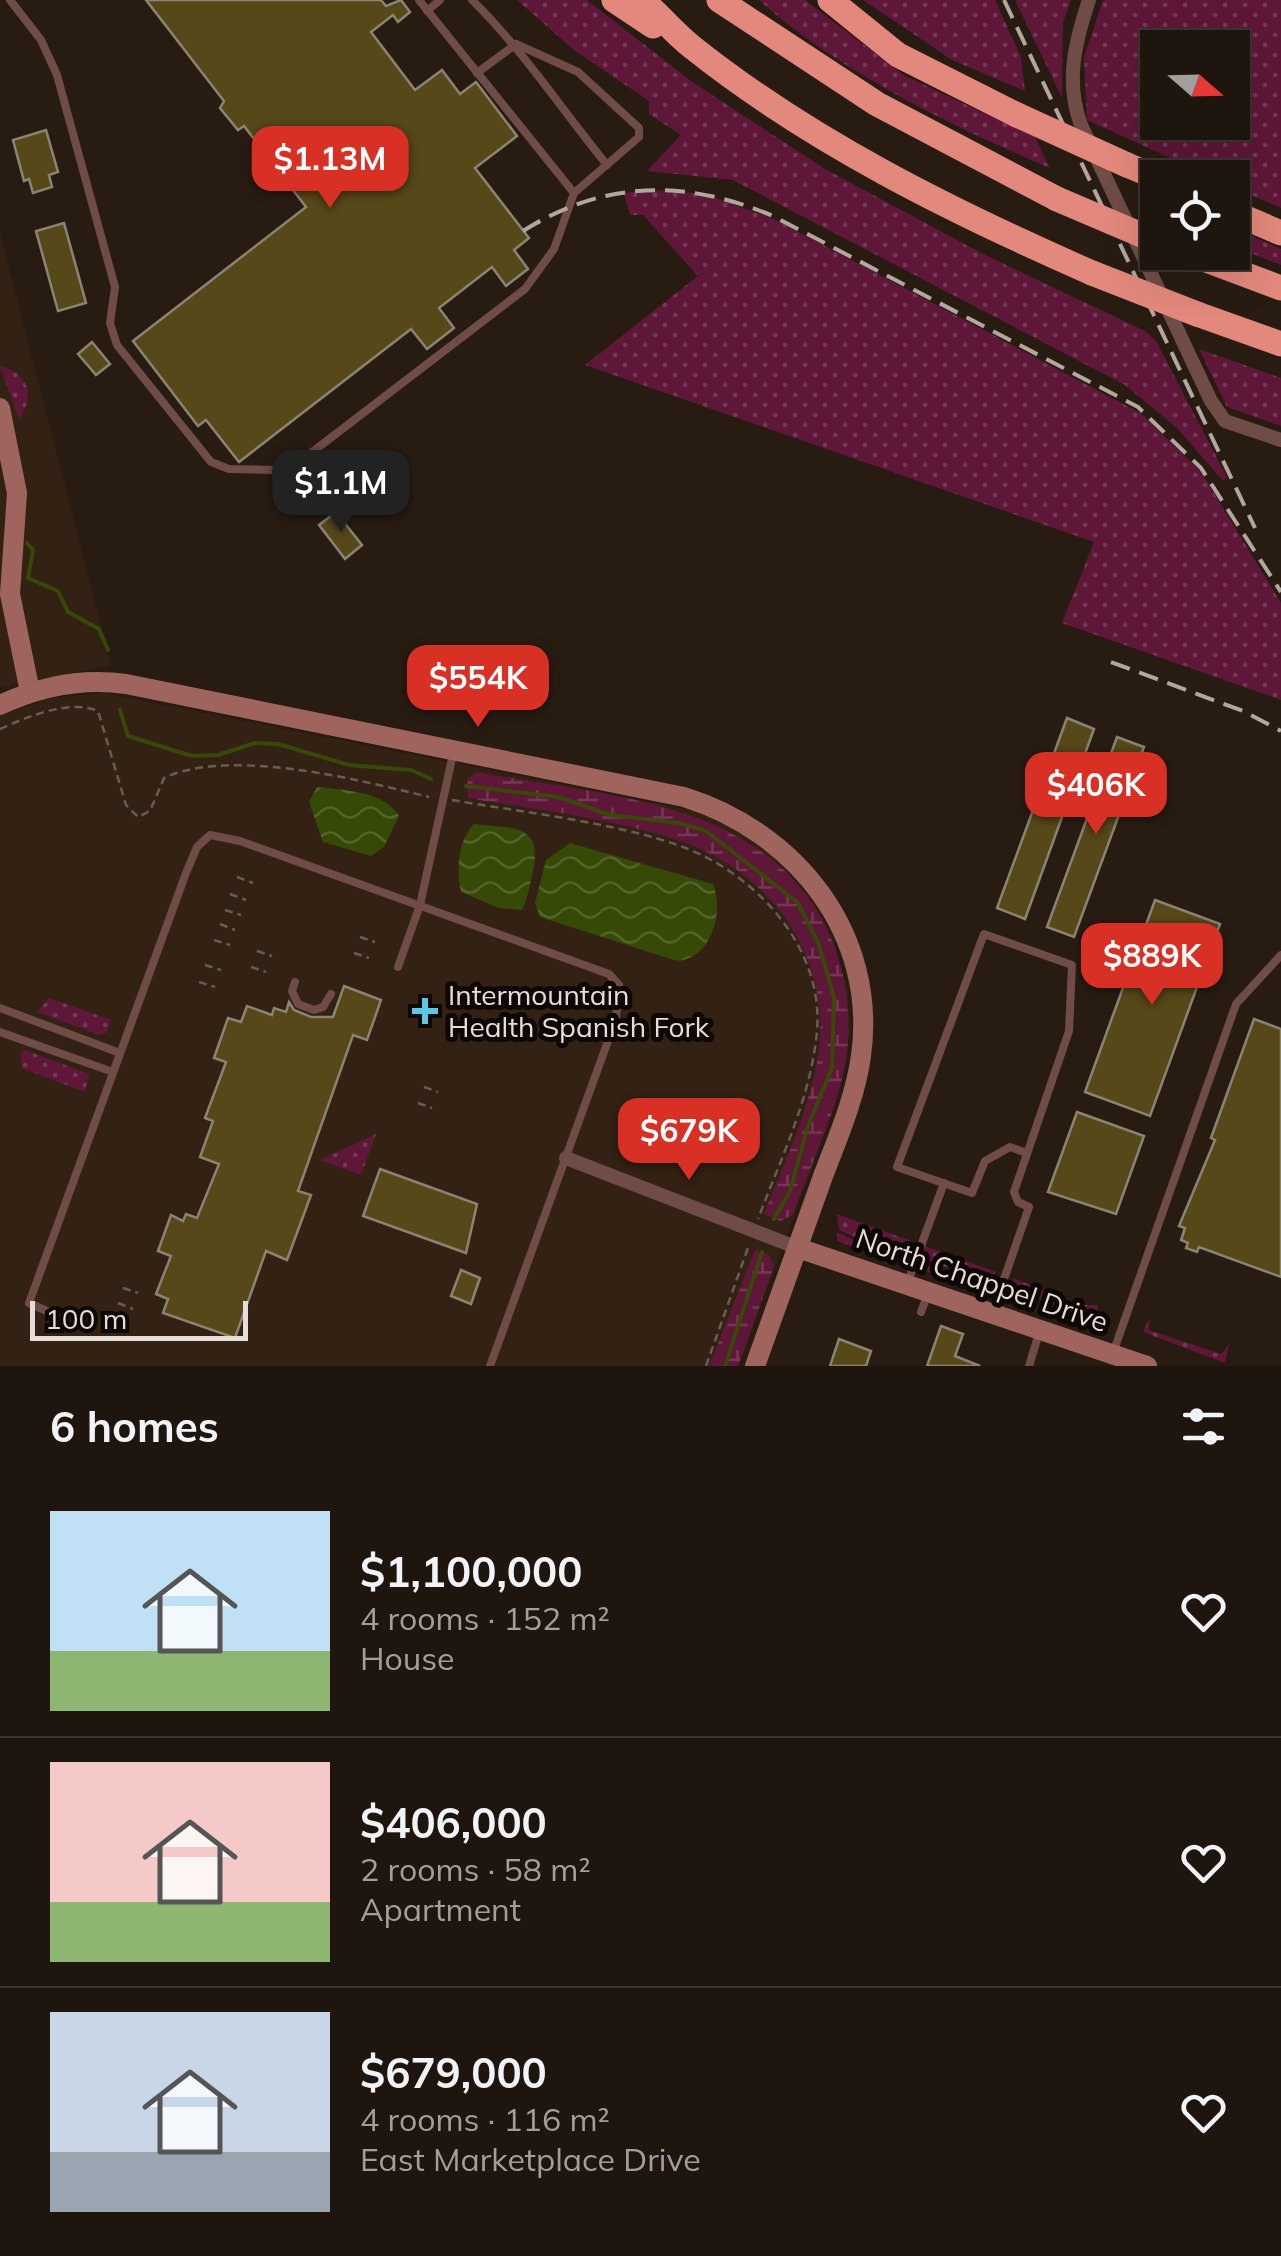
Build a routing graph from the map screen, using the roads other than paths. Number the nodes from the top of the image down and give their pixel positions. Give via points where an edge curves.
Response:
1 (10, 0) edge
2 (419, 0) edge
3 (440, 0) edge
4 (472, 0) edge
5 (614, 0) edge
6 (642, 0) edge
7 (720, 0) edge
8 (830, 0) edge
9 (1088, 0) edge
10 (427, 10) junction
11 (516, 44) junction
12 (688, 45) junction
13 (477, 73) junction
14 (606, 166) junction
15 (1140, 170) edge
16 (574, 192) junction
17 (1250, 220) edge
18 (1140, 234) edge
19 (1281, 234) edge
20 (1234, 270) edge
21 (1281, 288) edge
22 (1281, 344) edge
23 (0, 408) edge
24 (1281, 440) edge
25 (30, 692) junction
26 (0, 704) edge
27 (454, 750) junction
28 (420, 905) junction
29 (1281, 955) edge
30 (398, 967) dead end
31 (295, 982) dead end
32 (331, 994) dead end
33 (0, 1008) edge
34 (0, 1032) edge
35 (120, 1052) junction
36 (113, 1072) junction
37 (1024, 1152) junction
38 (566, 1158) junction
39 (944, 1184) junction
40 (798, 1248) junction
41 (907, 1284) junction
42 (928, 1291) junction
43 (921, 1312) dead end
44 (992, 1312) junction
45 (62, 1318) dead end
46 (1041, 1328) junction
47 (1131, 1362) edge
48 (490, 1366) edge
49 (755, 1366) edge
50 (1029, 1366) edge

1 - 16 lane via 42,40 57,75 115,287 113,339 206,458 222,468 294,466 514,300 554,249
2 - 10 lane
3 - 10 lane
4 - 11 lane
5 - 12 highway
6 - 12 highway
7 - 18 highway, bridge via 877,104 1057,199
8 - 15 highway, bridge via 898,55
9 - 24 street via 1072,70 1082,126 1211,401 1225,421
10 - 13 lane
11 - 13 lane
11 - 14 lane
11 - 14 lane via 578,72 639,128 637,140
12 - 22 highway, bridge via 887,172 1010,236
13 - 16 lane
14 - 16 lane
17 - 19 highway
20 - 21 highway
23 - 25 street via 17,493 10,594
25 - 26 street
25 - 27 street via 108,682
27 - 28 lane
27 - 40 street via 684,797 750,824 814,882 858,972 864,1030 850,1102
28 - 30 lane
28 - 35 lane via 210,835 197,847
28 - 38 lane via 608,974 619,985 616,1019
29 - 47 lane via 1236,1004
31 - 32 lane via 298,1004 314,1010
33 - 35 lane
34 - 36 lane
35 - 36 lane
36 - 45 lane via 28,1304
37 - 39 lane via 1010,1147 985,1161 972,1193
37 - 39 lane via 1069,1031 1072,965 984,934 897,1167
37 - 44 lane via 1014,1198 1029,1206
38 - 40 street
38 - 48 lane
39 - 41 lane
40 - 41 street, North Chappel Drive
40 - 49 street
41 - 42 street, North Chappel Drive
42 - 43 lane
42 - 44 street, North Chappel Drive
44 - 46 street, North Chappel Drive
46 - 47 street, North Chappel Drive
46 - 50 lane

